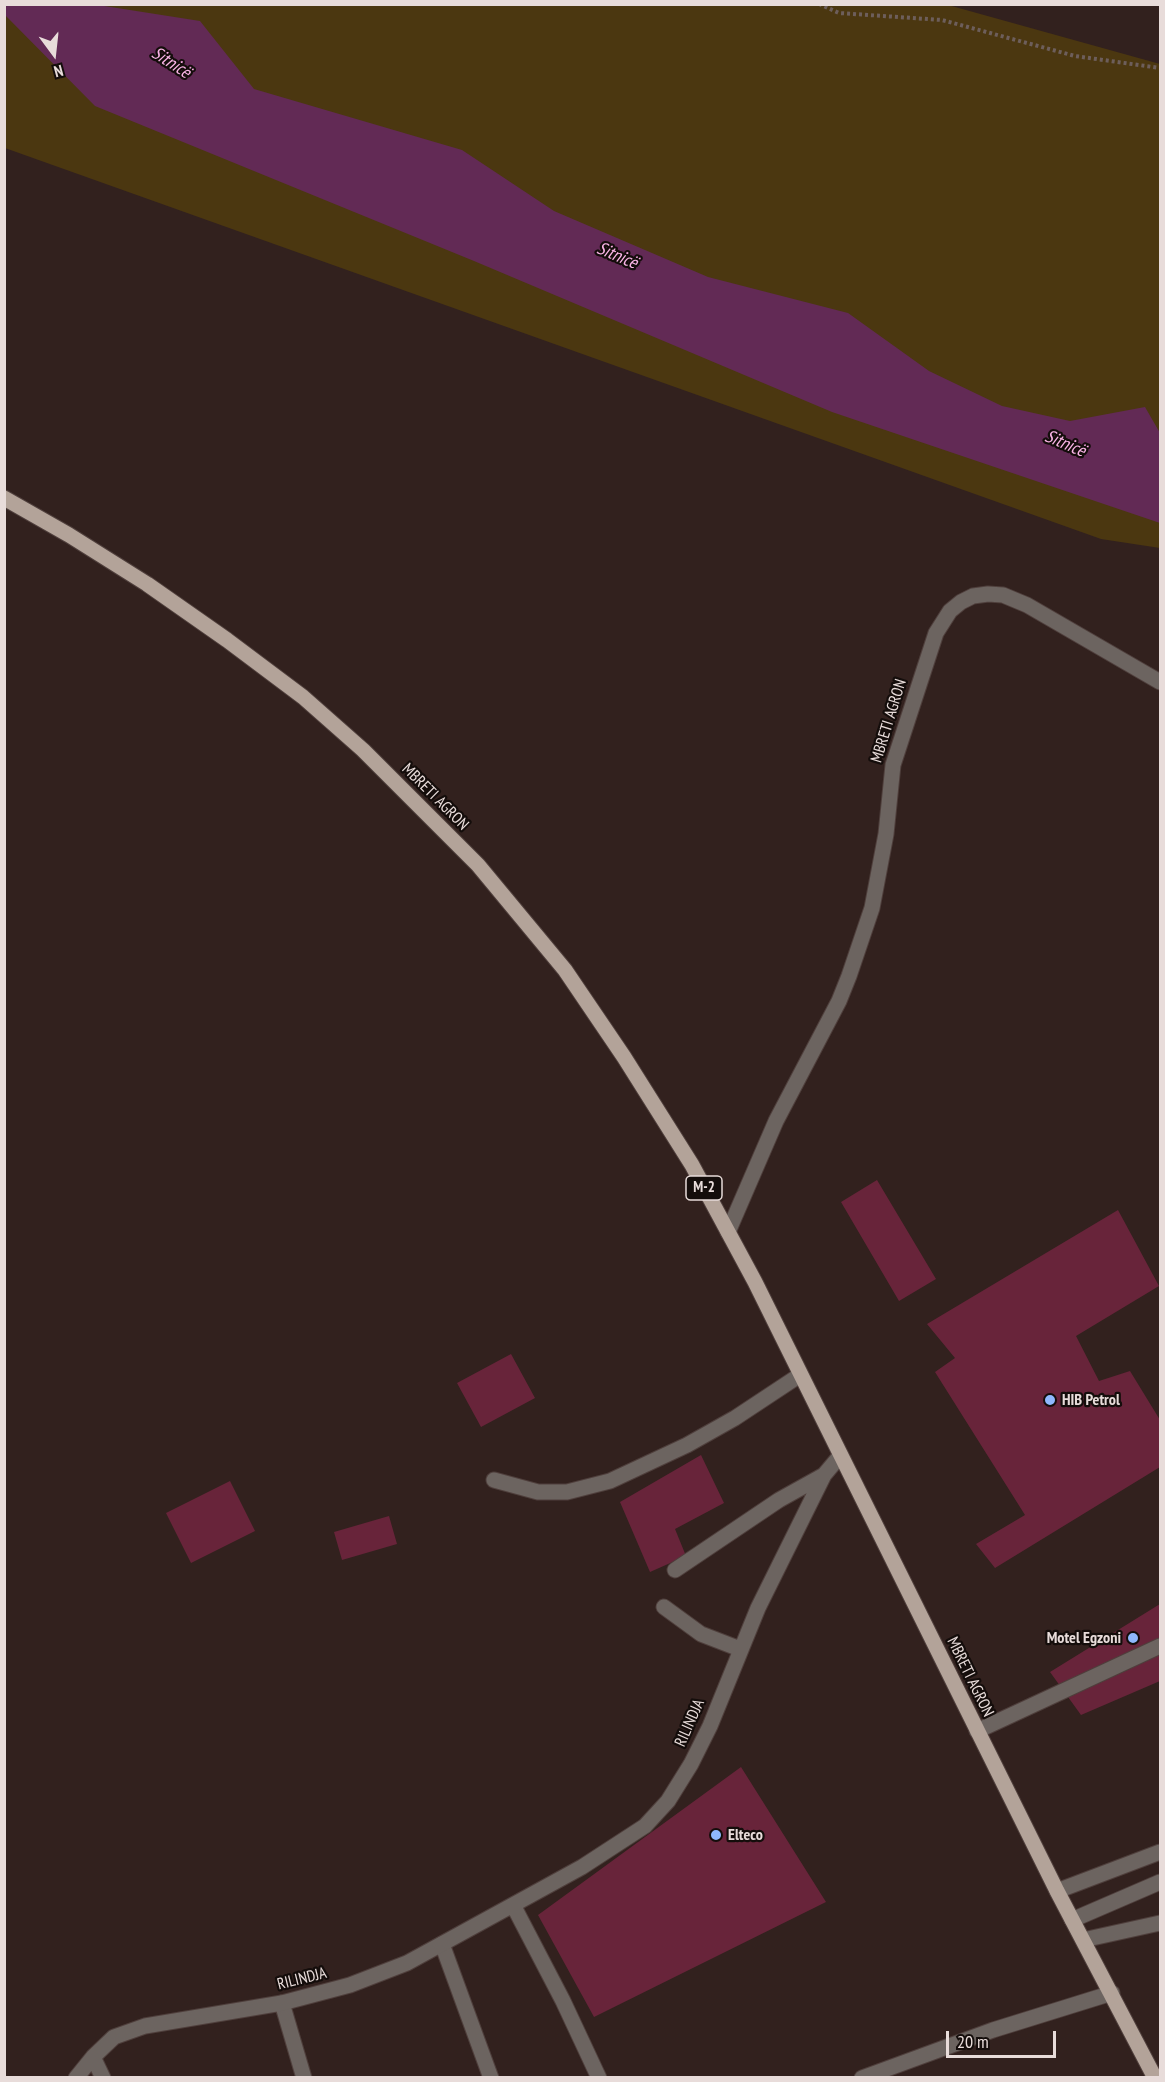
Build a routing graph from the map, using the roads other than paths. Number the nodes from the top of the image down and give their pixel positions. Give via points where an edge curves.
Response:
1 (4, 498) edge
2 (1161, 682) edge
3 (728, 1232) junction
4 (800, 1375) junction
5 (840, 1456) junction
6 (824, 1475) junction
7 (494, 1480) dead end
8 (675, 1570) dead end
9 (664, 1607) dead end
10 (1161, 1646) edge
11 (740, 1649) junction
12 (977, 1731) junction
13 (1161, 1852) edge
14 (1161, 1882) edge
15 (1057, 1891) junction
16 (513, 1905) junction
17 (1072, 1920) junction
18 (1161, 1923) edge
19 (1083, 1940) junction
20 (442, 1944) junction
21 (1112, 1993) junction
22 (282, 2003) junction
23 (93, 2057) junction
24 (76, 2078) edge
25 (103, 2078) edge
26 (304, 2078) edge
27 (491, 2078) edge
28 (599, 2078) edge
29 (862, 2078) edge
30 (1155, 2078) edge

1 - 3 main road, MBRETI AGRON / M-2 via 147,584 303,697 363,750 478,865 565,970 692,1165
2 - 3 street, MBRETI AGRON via 1003,595 973,596 950,611 936,633 893,765 886,834 872,908 849,976 776,1121
3 - 4 main road, MBRETI AGRON / M-2
4 - 5 main road, MBRETI AGRON / M-2
4 - 7 street via 687,1445 610,1481 567,1492 538,1492
5 - 6 street, RILINDJA
5 - 12 main road, MBRETI AGRON / M-2
6 - 8 street, RILINDJA via 779,1500
6 - 11 street, RILINDJA
9 - 11 street via 701,1634
10 - 12 street
11 - 16 street, RILINDJA via 710,1726 668,1801 645,1826
12 - 15 main road, MBRETI AGRON / M-2
13 - 15 street
14 - 17 street
15 - 17 main road, MBRETI AGRON / M-2
16 - 20 street, RILINDJA
16 - 28 street
17 - 19 main road, MBRETI AGRON / M-2
18 - 19 street
19 - 21 main road, MBRETI AGRON / M-2
20 - 22 street, RILINDJA via 407,1963 350,1985
20 - 27 street
21 - 29 street via 993,2030
21 - 30 main road, MBRETI AGRON / M-2
22 - 23 street, RILINDJA via 145,2026 114,2037
22 - 26 street
23 - 24 street, RILINDJA
23 - 25 street

